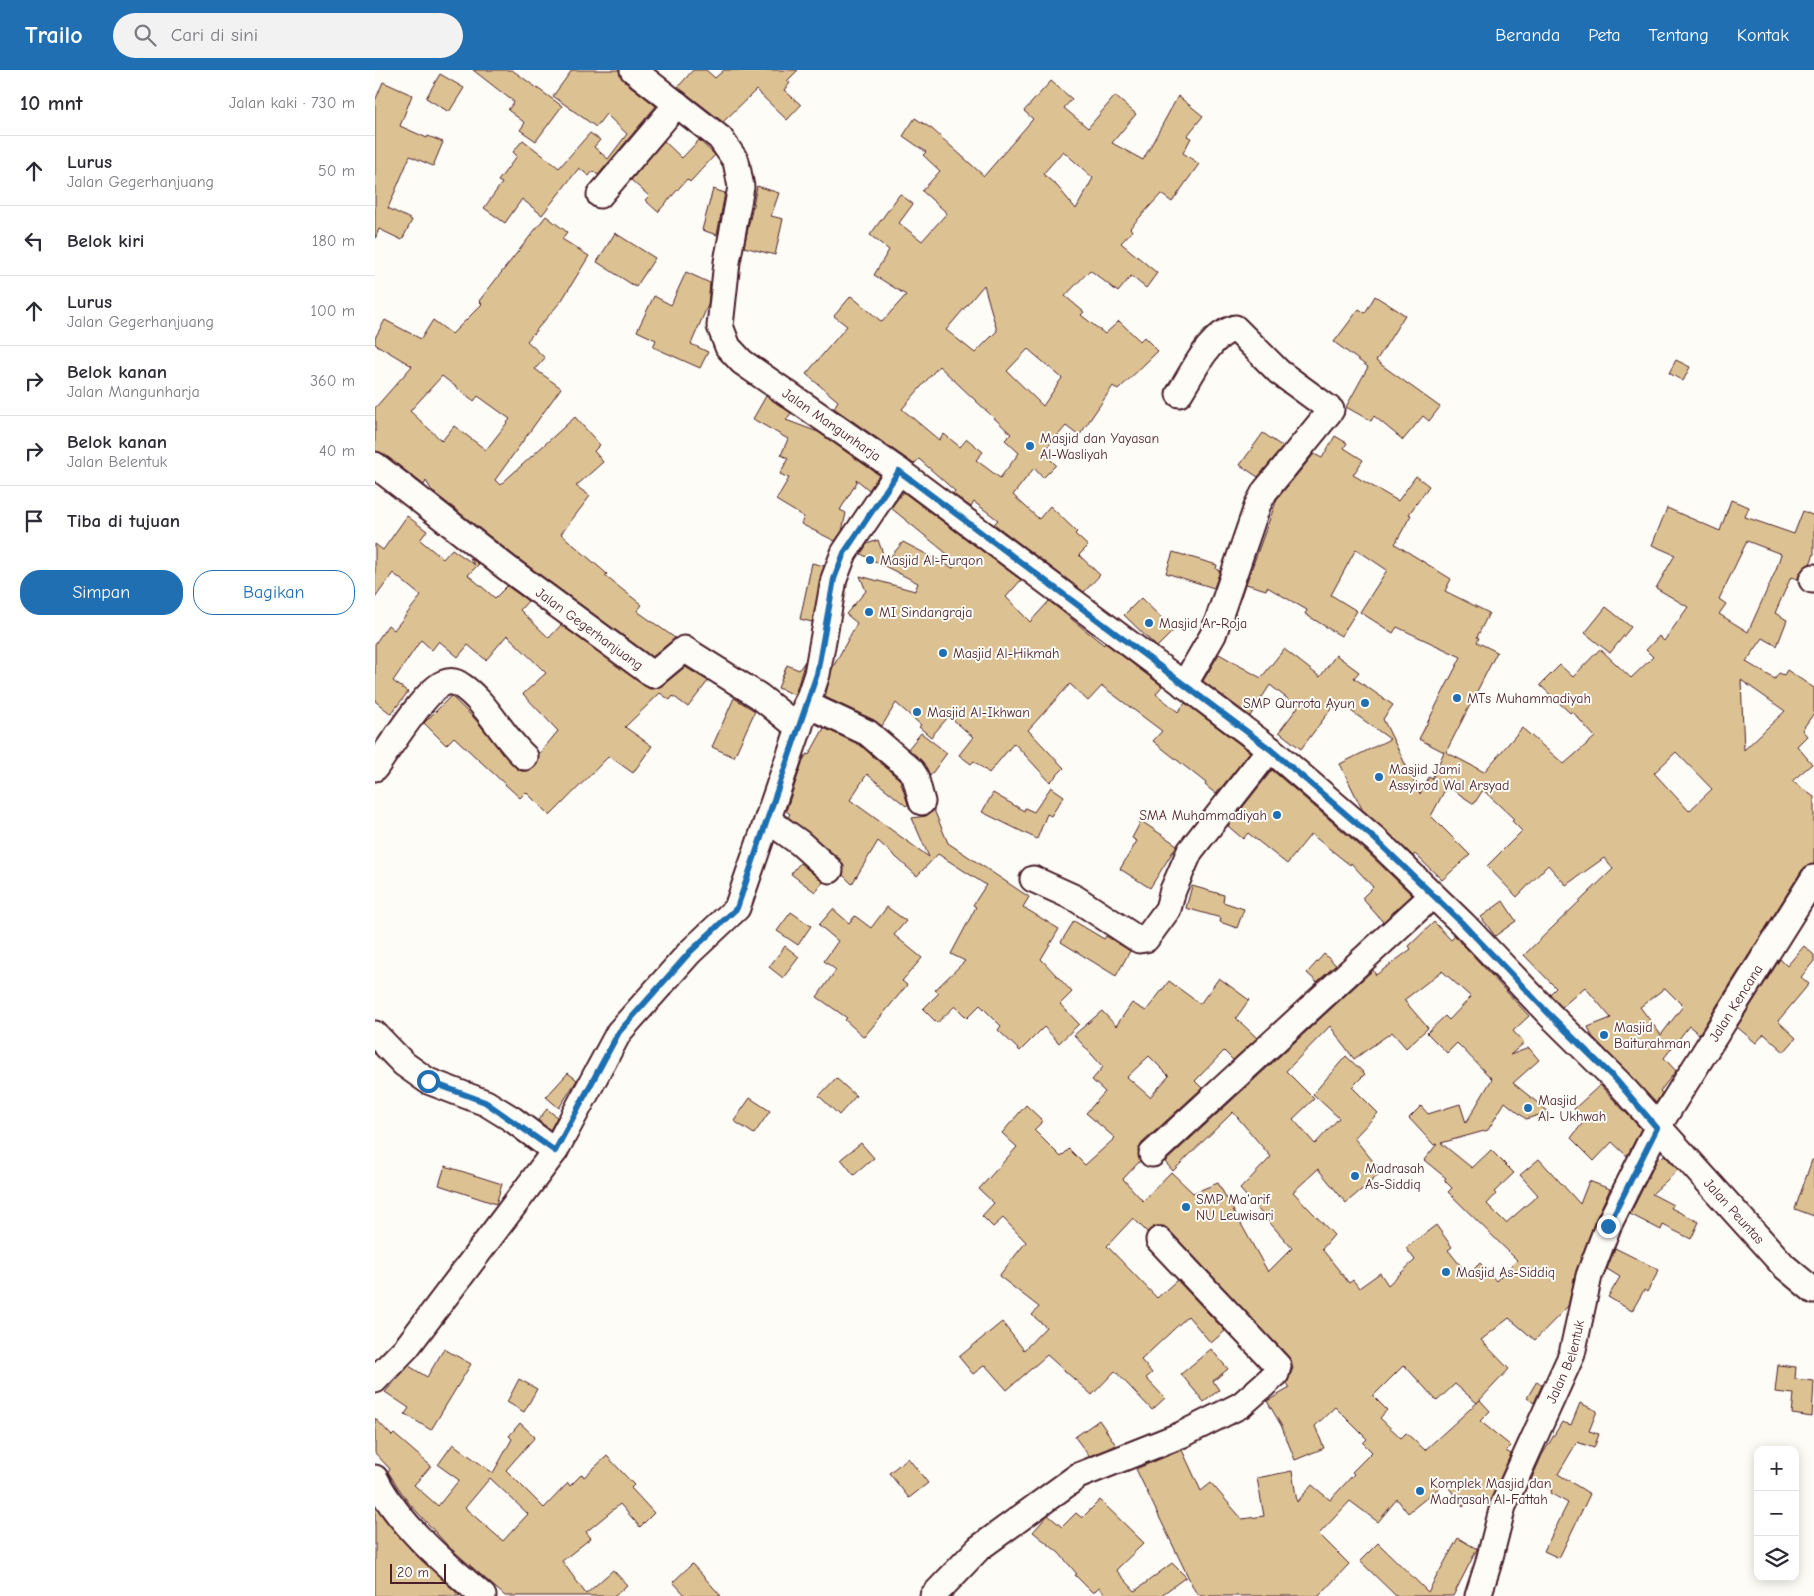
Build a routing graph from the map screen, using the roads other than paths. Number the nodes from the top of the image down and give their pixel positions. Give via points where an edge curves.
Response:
1 (633, 70) edge
2 (677, 104) junction
3 (600, 195) dead end
4 (1179, 394) dead end
5 (375, 465) edge
6 (899, 471) junction
7 (1184, 685) junction
8 (802, 716) junction
9 (1270, 749) junction
10 (525, 757) dead end
11 (375, 768) edge
12 (922, 802) dead end
13 (768, 820) junction
14 (830, 870) dead end
15 (1814, 878) edge
16 (1033, 879) dead end
17 (1433, 895) junction
18 (375, 1034) edge
19 (1657, 1128) junction
20 (555, 1151) junction
21 (1152, 1154) dead end
22 (1159, 1240) dead end
23 (1814, 1291) edge
24 (375, 1380) edge
25 (375, 1478) edge
26 (483, 1596) edge
27 (933, 1596) edge
28 (1477, 1596) edge

1 - 2 street, Jalan Mangunharja
2 - 3 street
2 - 6 street, Jalan Mangunharja via 720,138 736,161 741,187 727,262 720,326 728,347 742,362
4 - 7 street via 1213,341 1225,331 1235,328 1279,372 1331,410 1257,504 1213,634
5 - 8 street, Jalan Gegerhanjuang via 507,568 653,675 684,649 759,696
6 - 7 street, Jalan Mangunharja
6 - 8 street via 844,553 834,579 817,674
7 - 9 street, Jalan Mangunharja
8 - 12 street via 828,713 868,733 911,770
8 - 13 street
9 - 16 street via 1190,851 1167,909 1146,939 1139,940 1075,898
9 - 17 street, Jalan Mangunharja via 1376,840
10 - 11 street via 509,743 497,722 462,686 451,681 443,683 427,698
13 - 14 street
13 - 20 street via 737,908 690,952 619,1032
15 - 19 street, Jalan Kencana
17 - 19 street, Jalan Mangunharja via 1617,1081
17 - 21 street
18 - 20 street via 405,1064 428,1081 485,1102
19 - 23 street, Jalan Peuntas via 1784,1266
19 - 28 street, Jalan Belentuk via 1608,1226 1589,1276 1572,1354 1503,1506
20 - 24 street via 407,1347
22 - 27 street via 1278,1366 1276,1374 1241,1404 1181,1435 1078,1476 979,1548
25 - 26 street via 384,1496 440,1560

